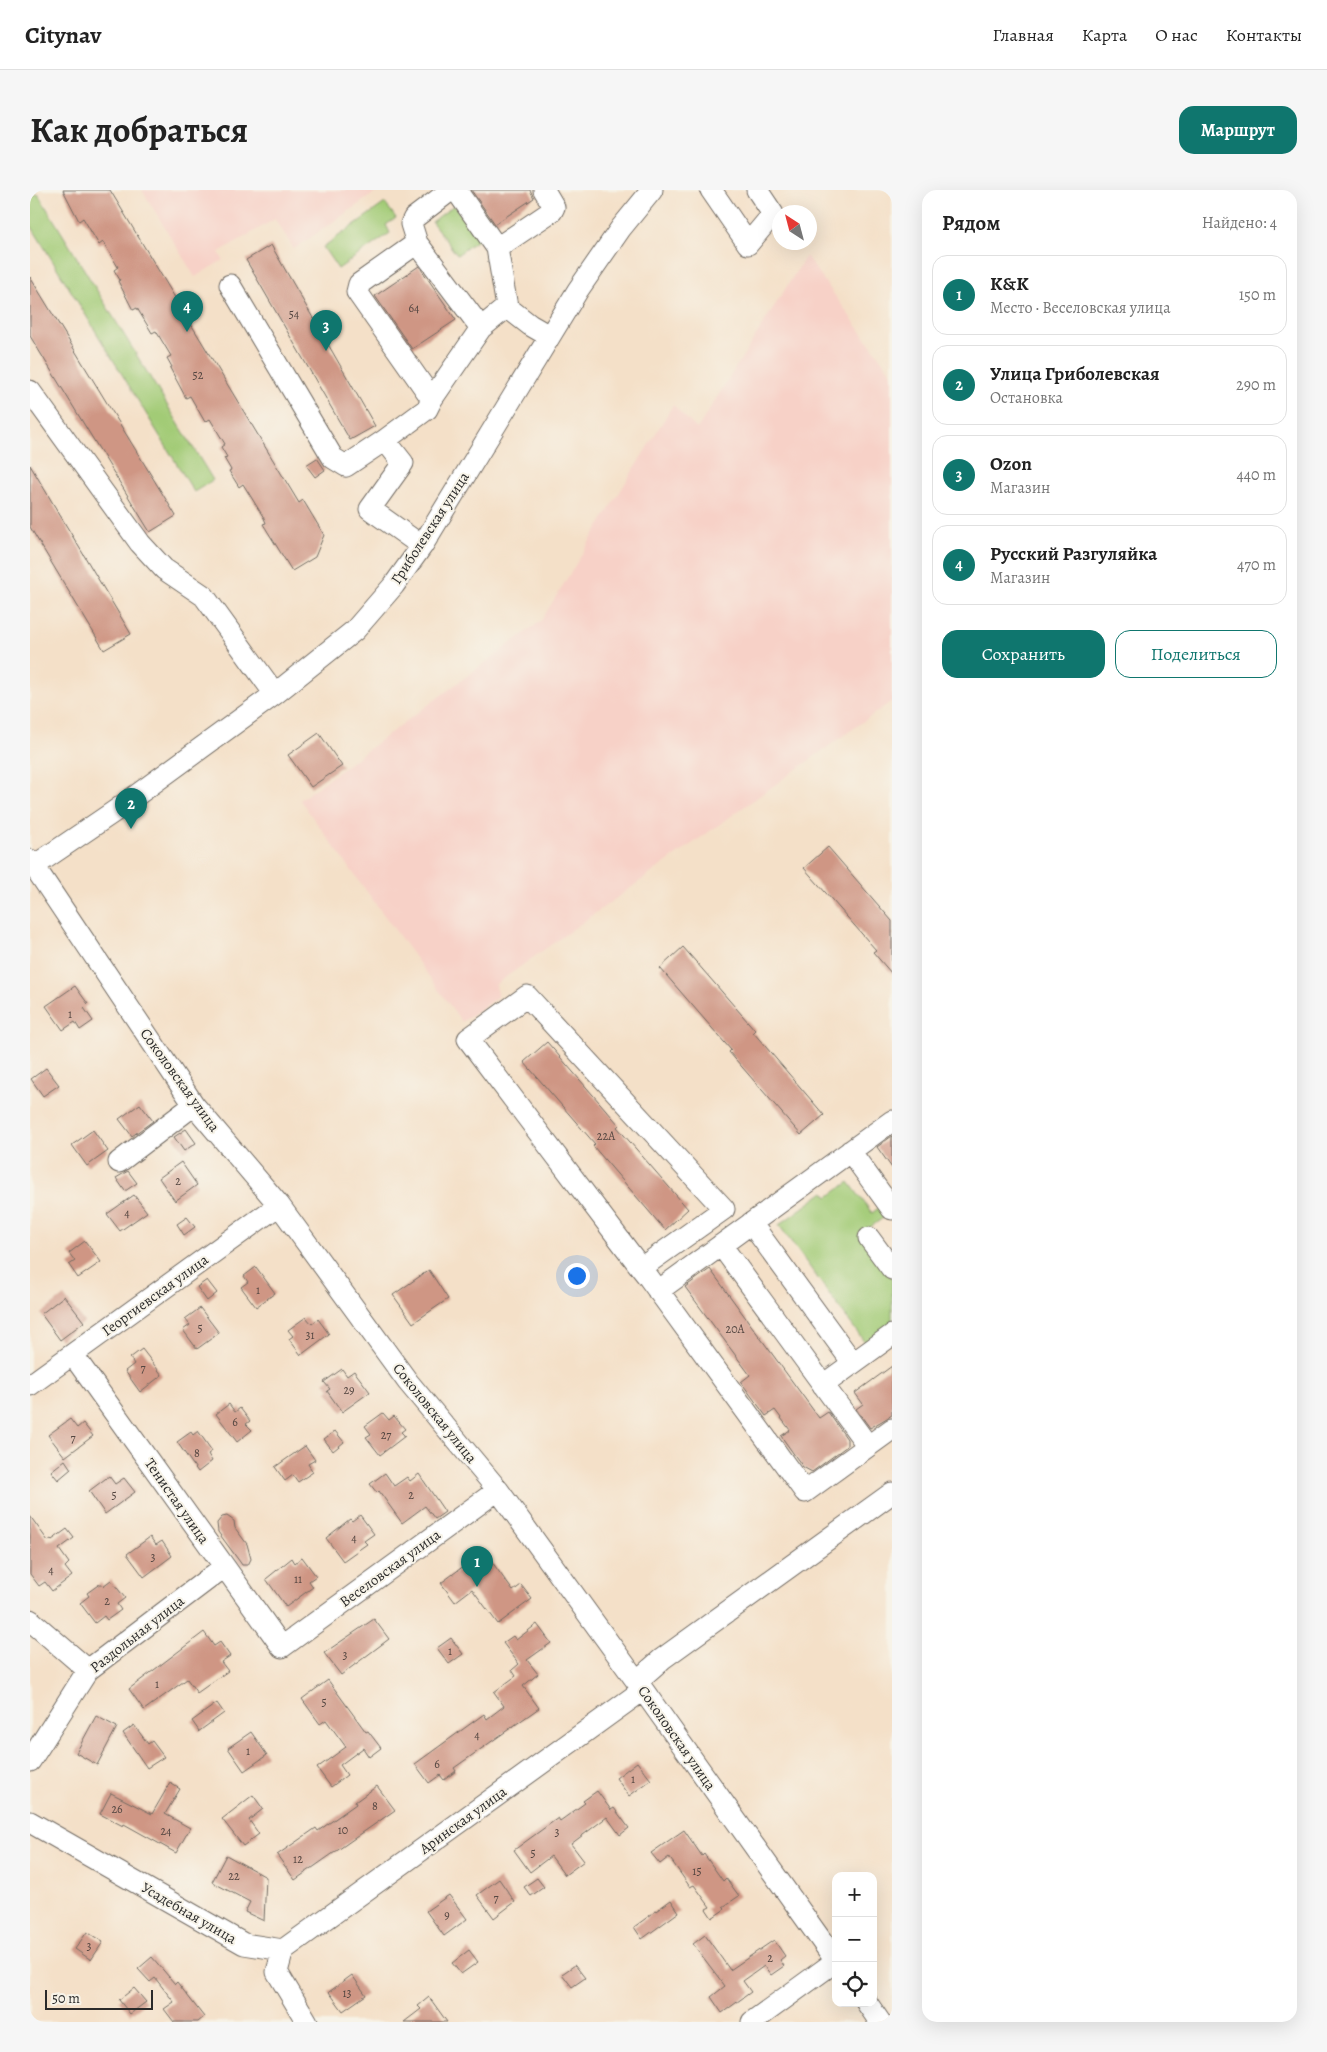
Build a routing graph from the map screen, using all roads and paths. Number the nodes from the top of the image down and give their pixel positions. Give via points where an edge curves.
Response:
1 (451, 190) edge
2 (456, 190) edge
3 (544, 190) edge
4 (652, 190) edge
5 (757, 190) edge
6 (716, 192) edge
7 (417, 243) junction
8 (497, 248) junction
9 (230, 285) dead end
10 (507, 307) junction
11 (481, 328) junction
12 (549, 336) junction
13 (30, 391) edge
14 (432, 399) junction
15 (385, 440) junction
16 (422, 546) junction
17 (275, 694) junction
18 (32, 863) edge
19 (194, 1105) junction
20 (892, 1121) edge
21 (850, 1151) junction
22 (119, 1162) dead end
23 (279, 1205) junction
24 (892, 1209) edge
25 (751, 1223) junction
26 (869, 1238) dead end
27 (721, 1245) junction
28 (641, 1268) junction
29 (892, 1269) edge
30 (658, 1291) junction
31 (892, 1335) edge
32 (73, 1355) junction
33 (853, 1364) junction
34 (30, 1384) edge
35 (823, 1385) junction
36 (892, 1429) edge
37 (868, 1446) junction
38 (498, 1490) junction
39 (892, 1493) edge
40 (224, 1567) junction
41 (30, 1620) edge
42 (282, 1647) joint
43 (88, 1670) junction
44 (640, 1686) junction
45 (30, 1761) edge
46 (30, 1822) edge
47 (283, 1950) junction
48 (832, 1955) edge
49 (835, 1962) edge
50 (869, 2007) edge
51 (307, 2022) edge
52 (752, 2022) edge
53 (880, 2022) edge

1 - 7 street via 414,218 411,224
2 - 8 street
3 - 8 street via 553,202 552,211
4 - 12 street, Гриболевская улица via 594,266
5 - 6 street via 773,214 748,244
7 - 11 street
7 - 14 street via 359,284 357,292
8 - 10 street
9 - 15 street via 334,458 346,466
10 - 11 street
10 - 12 street
11 - 14 street
12 - 16 street, Гриболевская улица
13 - 17 street via 140,542 164,569 204,596
14 - 15 street via 427,408
15 - 16 street via 403,463 370,509
16 - 17 street, Гриболевская улица via 355,630
17 - 18 street, Гриболевская улица via 115,811
18 - 19 street, Соколовская улица
19 - 22 street
19 - 23 street, Соколовская улица
20 - 21 street
21 - 24 street
21 - 25 street
23 - 32 street, Георгиевская улица
23 - 38 street, Соколовская улица via 408,1382
25 - 27 street
25 - 33 street
26 - 29 street
27 - 30 street
27 - 35 street
28 - 28 street via 468,1039 527,996 724,1209
28 - 30 street
30 - 37 street via 805,1492
31 - 33 street
32 - 34 street, Георгиевская улица
32 - 40 street, Тенистая улица
33 - 35 street
35 - 37 street
36 - 37 street
38 - 42 street, Веселовская улица
38 - 44 street, Соколовская улица
39 - 44 street, Аринская улица via 662,1659
40 - 42 street, Тенистая улица
40 - 43 street, Раздольная улица
41 - 43 street
43 - 45 street, Раздольная улица
44 - 47 street, Аринская улица
44 - 48 street, Соколовская улица
46 - 47 street, Усадебная улица via 244,1944
47 - 51 street via 277,1972
49 - 52 street
50 - 53 street

